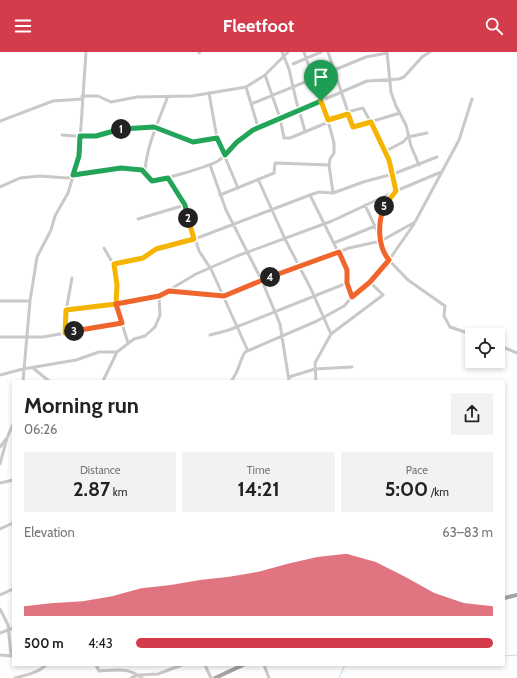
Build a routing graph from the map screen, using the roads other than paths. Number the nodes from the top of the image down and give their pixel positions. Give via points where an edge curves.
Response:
1 (86, 52) edge
2 (282, 52) edge
3 (288, 52) edge
4 (304, 52) edge
5 (321, 52) edge
6 (328, 52) edge
7 (387, 52) edge
8 (430, 52) edge
9 (285, 56) junction
10 (306, 58) junction
11 (293, 64) dead end
12 (334, 70) junction
13 (265, 75) junction
14 (314, 79) junction
15 (389, 80) junction
16 (293, 86) junction
17 (246, 87) junction
18 (341, 91) junction
19 (209, 93) junction
20 (168, 96) junction
21 (272, 96) junction
22 (82, 97) junction
23 (472, 99) dead end
24 (321, 101) junction
25 (251, 104) junction
26 (300, 110) junction
27 (348, 113) junction
28 (400, 113) junction
29 (280, 118) junction
30 (328, 120) junction
31 (0, 121) edge
32 (371, 122) junction
33 (156, 128) junction
34 (258, 128) junction
35 (305, 131) junction
36 (427, 133) dead end
37 (62, 135) dead end
38 (80, 136) junction
39 (408, 137) junction
40 (217, 138) junction
41 (386, 151) junction
42 (225, 155) junction
43 (437, 157) dead end
44 (210, 165) junction
45 (330, 165) junction
46 (419, 165) junction
47 (145, 172) junction
48 (441, 172) junction
49 (392, 174) junction
50 (73, 175) junction
51 (168, 178) junction
52 (258, 179) junction
53 (0, 187) edge
54 (238, 188) junction
55 (396, 191) junction
56 (333, 192) junction
57 (220, 195) junction
58 (310, 195) junction
59 (185, 205) junction
60 (365, 205) junction
61 (270, 209) junction
62 (138, 219) dead end
63 (415, 222) junction
64 (232, 224) junction
65 (324, 224) junction
66 (375, 226) junction
67 (194, 239) junction
68 (284, 239) junction
69 (381, 241) junction
70 (334, 243) junction
71 (104, 248) dead end
72 (339, 252) junction
73 (247, 253) junction
74 (389, 260) junction
75 (114, 264) junction
76 (299, 266) junction
77 (211, 268) junction
78 (72, 278) dead end
79 (262, 280) junction
80 (370, 282) junction
81 (347, 283) junction
82 (169, 291) junction
83 (159, 296) junction
84 (224, 296) junction
85 (314, 296) junction
86 (352, 297) junction
87 (0, 301) edge
88 (30, 301) junction
89 (116, 304) junction
90 (66, 310) junction
91 (275, 311) junction
92 (323, 318) junction
93 (122, 323) junction
94 (238, 326) junction
95 (465, 332) edge
96 (65, 333) junction
97 (331, 334) junction
98 (210, 335) dead end
99 (282, 336) junction
100 (0, 337) edge
101 (26, 338) junction
102 (128, 343) junction
103 (505, 348) edge
104 (248, 351) junction
105 (117, 352) junction
106 (517, 353) edge
107 (352, 367) dead end
108 (33, 368) junction
109 (23, 369) junction
110 (315, 369) junction
111 (0, 375) edge
112 (289, 377) junction
113 (23, 380) edge
114 (48, 380) edge
115 (103, 380) edge
116 (232, 380) edge
117 (290, 380) edge
118 (316, 380) edge
119 (12, 426) edge
120 (7, 438) junction
121 (0, 447) edge
122 (0, 464) edge
123 (12, 480) edge
124 (0, 482) edge
125 (12, 523) edge
126 (0, 529) edge
127 (12, 589) edge
128 (0, 595) edge
129 (517, 595) edge
130 (505, 598) edge
131 (0, 610) edge
132 (12, 628) edge
133 (9, 630) junction
134 (0, 633) edge
135 (0, 655) edge
136 (12, 655) edge
137 (45, 666) edge
138 (96, 666) edge
139 (179, 666) edge
140 (205, 666) edge
141 (241, 666) edge
142 (264, 666) edge
143 (225, 673) junction
144 (138, 675) junction
145 (22, 677) edge
146 (16, 678) edge
147 (131, 678) edge
148 (142, 678) edge
149 (211, 678) edge
150 (215, 678) edge
151 (228, 678) edge
152 (268, 678) edge

1 - 22 street
2 - 9 street
3 - 9 street
4 - 10 street
5 - 10 street
6 - 12 street
7 - 12 street via 366,57
7 - 15 street
8 - 15 street via 404,77
9 - 13 street
9 - 16 street
10 - 11 street
10 - 14 street
12 - 14 street
12 - 18 street
13 - 17 street
13 - 21 street
14 - 16 street
14 - 24 street
15 - 18 street via 367,81
15 - 28 street via 393,99
16 - 21 street
16 - 26 street
17 - 19 street
17 - 25 street
18 - 24 street
18 - 27 street
19 - 20 street
19 - 40 street
20 - 22 street via 129,98 111,102 98,96
20 - 33 street
21 - 25 street
21 - 29 street
22 - 31 street via 53,101
22 - 38 street
23 - 48 street via 459,140
24 - 26 street
24 - 30 street
25 - 34 street
26 - 29 street
26 - 35 street
27 - 30 street
27 - 32 street via 363,108
27 - 32 street via 353,127
28 - 32 street
28 - 39 street
29 - 34 street
29 - 35 street via 284,138
30 - 35 street
30 - 45 street via 334,143
32 - 41 street
33 - 38 street via 126,128 96,136
33 - 40 street via 193,142
33 - 47 street
34 - 42 street via 237,142
36 - 39 street
37 - 38 street
38 - 50 street via 79,156
39 - 41 street
39 - 46 street
40 - 42 street
41 - 49 street
42 - 44 street
42 - 54 street
43 - 46 street
44 - 51 street
44 - 57 street
45 - 52 street via 275,163 274,173
45 - 56 street
46 - 49 street
47 - 50 street via 121,168
47 - 51 street via 152,181
48 - 55 street
48 - 63 street via 432,194
49 - 55 street
49 - 56 street
50 - 53 street via 67,178 20,178
50 - 88 street via 68,193 37,257
51 - 59 street
52 - 54 street
52 - 61 street
54 - 57 street
55 - 60 street
55 - 69 street via 384,205 380,218
56 - 58 street
57 - 64 street
58 - 61 street
58 - 65 street
59 - 62 street
59 - 67 street
60 - 65 street
60 - 66 street
61 - 64 street
61 - 68 street
63 - 69 street
63 - 74 street
64 - 67 street
64 - 73 street
65 - 68 street
65 - 70 street
66 - 69 street
66 - 70 street
67 - 75 street via 156,249 143,258
67 - 77 street
68 - 73 street
68 - 76 street
69 - 72 street
69 - 74 street via 382,249
70 - 72 street
71 - 75 street
72 - 76 street
72 - 81 street via 347,270
73 - 77 street
73 - 79 street
74 - 80 street
74 - 95 street via 408,280 445,306 444,316 450,327
75 - 89 street
76 - 79 street
76 - 85 street
77 - 82 street via 177,284
77 - 84 street
78 - 90 street
79 - 84 street
79 - 91 street
80 - 86 street
80 - 97 street via 383,294
81 - 85 street
81 - 86 street
82 - 83 street
82 - 84 street
83 - 89 street
83 - 102 street via 160,315 155,327
84 - 94 street
85 - 91 street
85 - 92 street
86 - 92 street via 344,306
87 - 88 street
88 - 101 street
89 - 90 street
89 - 93 street
90 - 96 street
91 - 94 street
91 - 99 street
92 - 97 street
92 - 99 street
93 - 96 street
93 - 102 street
94 - 98 street
94 - 104 street
96 - 101 street
97 - 110 street via 317,358
99 - 104 street
99 - 112 street
100 - 101 street
101 - 109 street
102 - 105 street
103 - 106 street
104 - 116 street via 242,357 238,372
105 - 108 street via 99,352 76,360
105 - 115 street
107 - 110 street
108 - 109 street
108 - 114 street
109 - 111 street
109 - 113 street
110 - 112 street
110 - 118 street
112 - 117 street
119 - 120 street
120 - 121 street
120 - 122 street
123 - 124 street
125 - 126 street
127 - 128 street
129 - 130 main road
131 - 133 street
132 - 133 street
133 - 134 street
133 - 136 street
135 - 136 street
137 - 145 street
138 - 144 street via 99,671 120,668
139 - 144 street via 158,674
140 - 149 street
141 - 143 main road
142 - 152 street
143 - 150 main road
143 - 151 street
144 - 147 street
144 - 148 street
145 - 146 street

